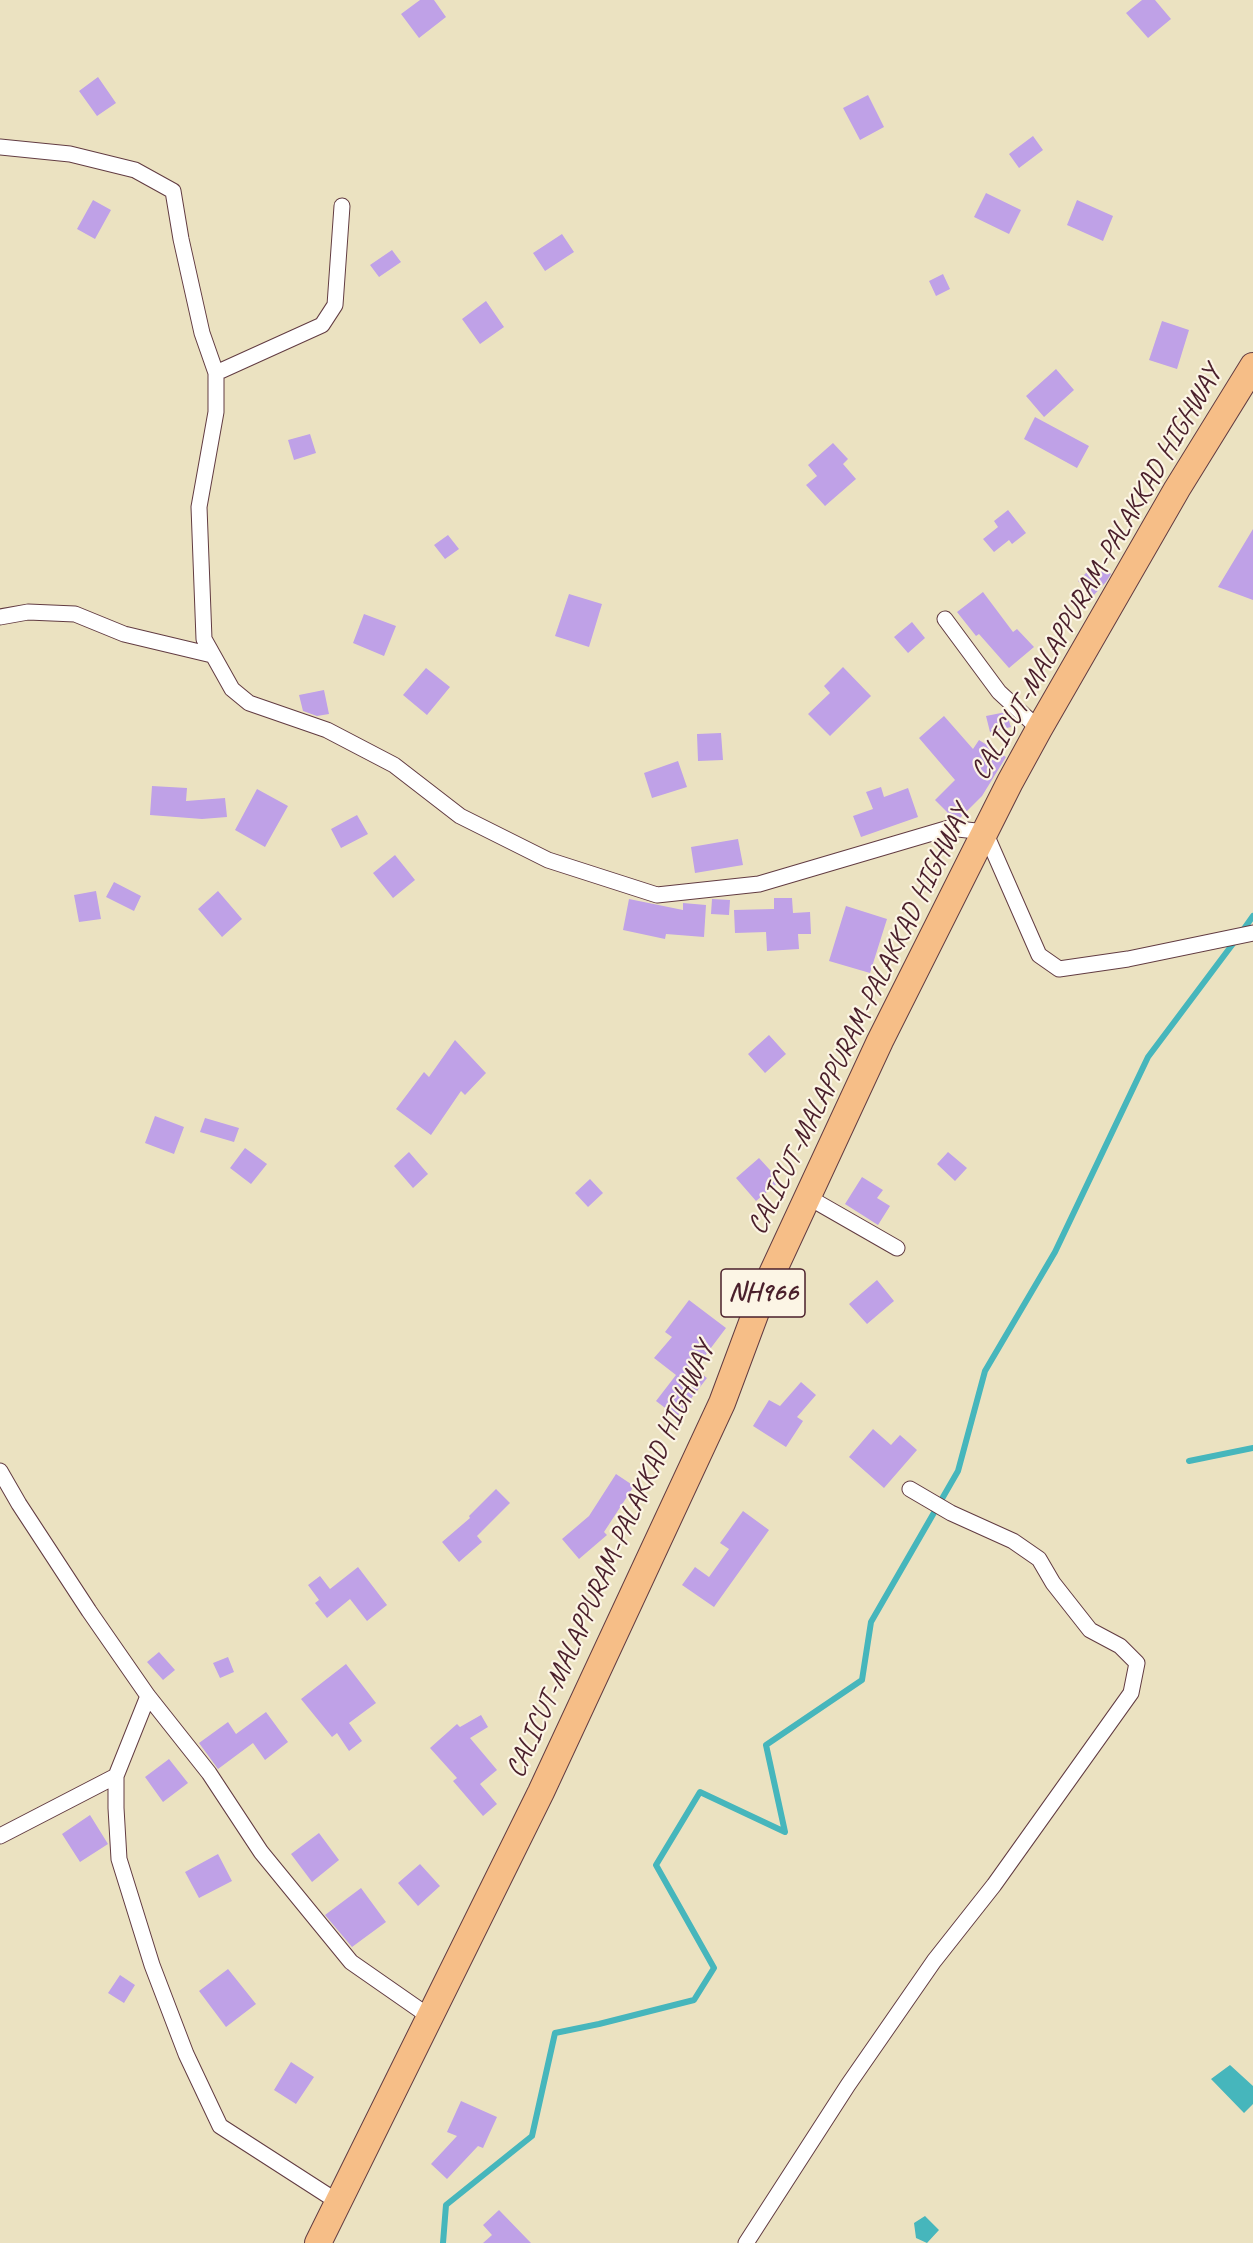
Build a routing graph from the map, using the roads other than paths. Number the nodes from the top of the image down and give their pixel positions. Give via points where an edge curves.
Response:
1 (0, 147) edge
2 (342, 206) dead end
3 (1253, 366) edge
4 (216, 373) junction
5 (0, 617) edge
6 (945, 619) dead end
7 (212, 655) junction
8 (1039, 729) junction
9 (985, 832) junction
10 (1253, 933) edge
11 (808, 1197) junction
12 (897, 1248) dead end
13 (0, 1471) edge
14 (910, 1489) dead end
15 (148, 1696) junction
16 (116, 1776) junction
17 (0, 1836) edge
18 (430, 2017) junction
19 (338, 2202) junction
20 (318, 2243) edge
21 (746, 2243) edge

1 - 4 street via 70,154 135,170 173,191 202,333
2 - 4 street via 335,305 322,325
3 - 8 highway, CALICUT-MALAPPURAM-PALAKKAD HIGHWAY / NH966 via 1177,489
4 - 7 street via 216,412 199,507 204,639
5 - 7 street via 28,612 75,614 124,634
6 - 8 street via 999,692
7 - 9 street via 232,689 249,703 327,730 385,760 460,816 548,860 657,895 759,884 949,828
8 - 9 highway, CALICUT-MALAPPURAM-PALAKKAD HIGHWAY / NH966
9 - 10 street via 1039,955 1059,969 1179,950
9 - 11 highway, CALICUT-MALAPPURAM-PALAKKAD HIGHWAY / NH966 via 880,1041
11 - 12 street
11 - 18 highway, CALICUT-MALAPPURAM-PALAKKAD HIGHWAY / NH966 via 763,1293 717,1413 541,1792
13 - 15 street
14 - 21 street via 951,1513 1013,1540 1039,1559 1090,1630 1120,1646 1137,1663 1131,1693 994,1885 934,1961
15 - 16 street
15 - 18 street via 209,1773 261,1852 351,1962
16 - 17 street
16 - 19 street via 119,1859 152,1965 186,2054 220,2126
18 - 19 highway, CALICUT-MALAPPURAM-PALAKKAD HIGHWAY / NH966
19 - 20 highway, CALICUT-MALAPPURAM-PALAKKAD HIGHWAY / NH966

